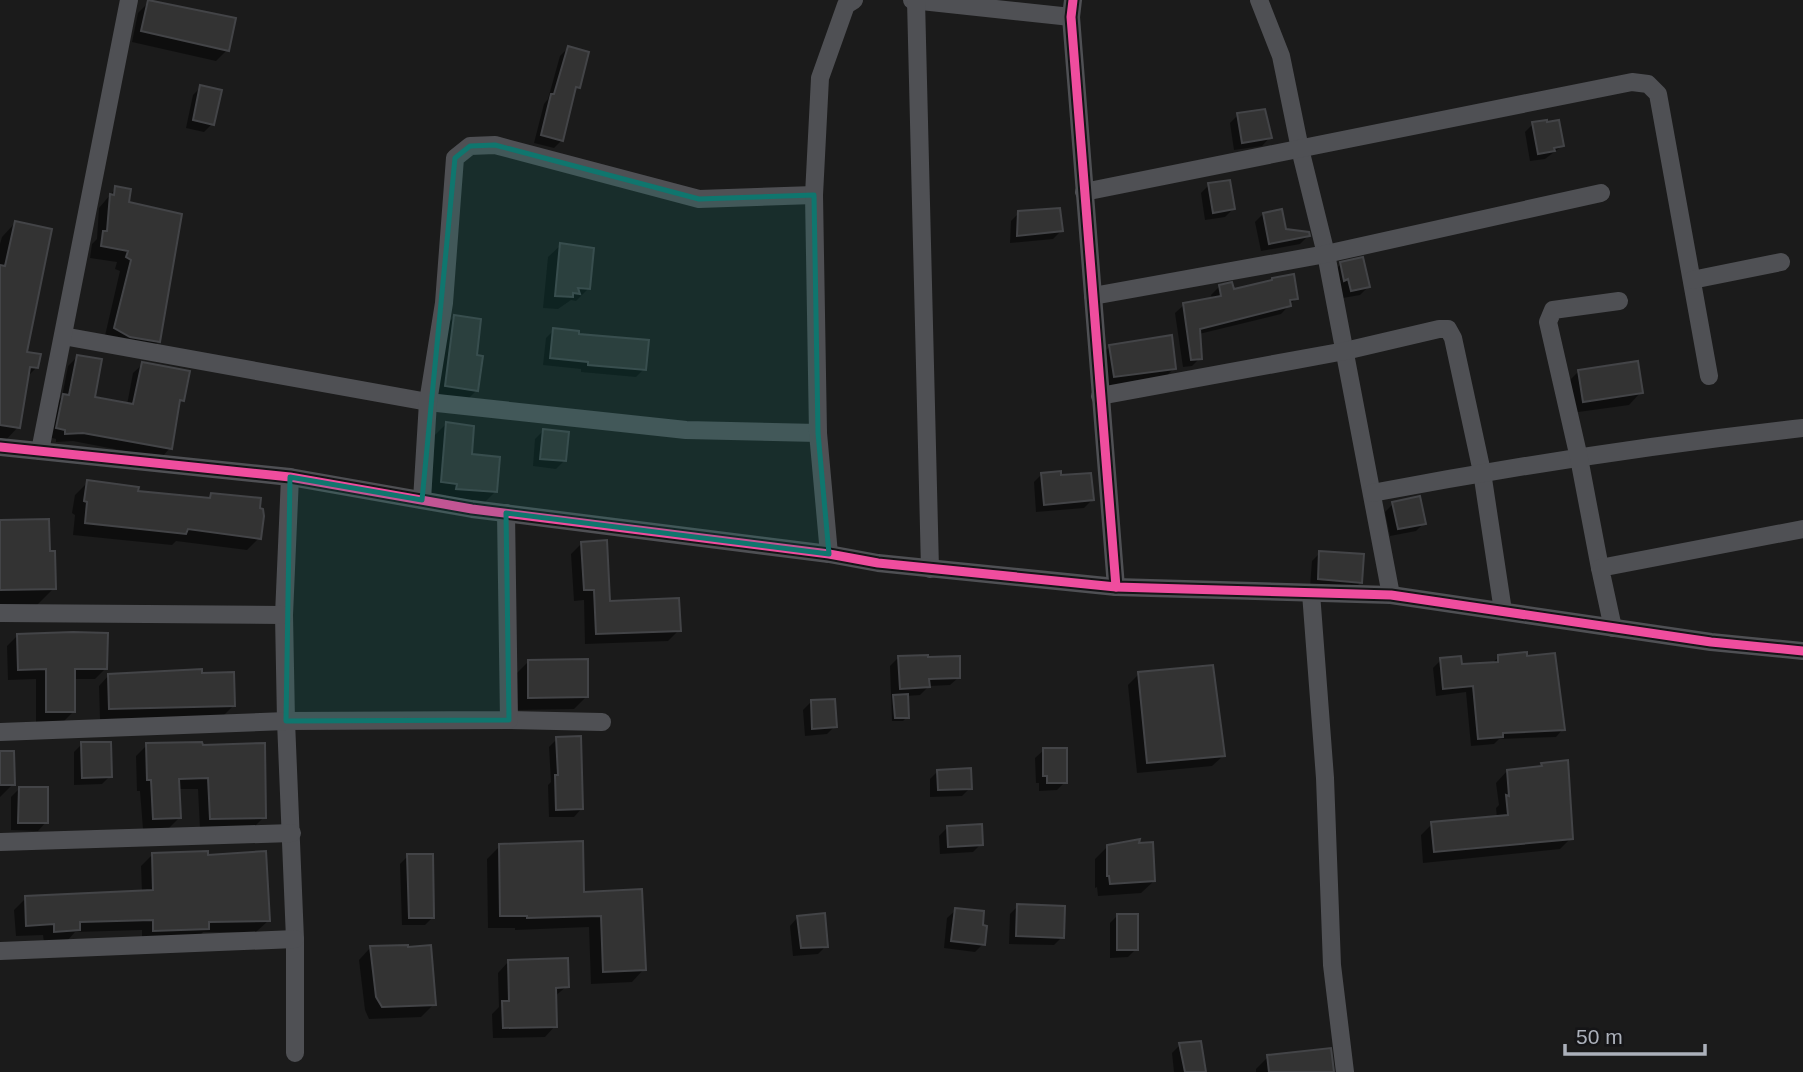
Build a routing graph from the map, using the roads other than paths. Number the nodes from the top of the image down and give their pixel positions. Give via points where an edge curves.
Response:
1 (129, 0) edge
2 (855, 0) edge
3 (914, 0) edge
4 (1259, 0) edge
5 (1072, 8) edge
6 (1300, 149) junction
7 (1084, 192) junction
8 (1601, 193) dead end
9 (814, 195) junction
10 (1326, 254) junction
11 (1781, 262) dead end
12 (1692, 280) junction
13 (1093, 296) junction
14 (1619, 301) dead end
15 (63, 335) junction
16 (1345, 351) junction
17 (1709, 376) dead end
18 (1100, 396) junction
19 (428, 402) junction
20 (1803, 428) edge
21 (818, 433) junction
22 (0, 447) edge
23 (40, 451) junction
24 (1579, 458) junction
25 (1482, 472) junction
26 (289, 477) junction
27 (1372, 493) junction
28 (422, 500) junction
29 (506, 513) junction
30 (1803, 529) edge
31 (829, 554) junction
32 (1600, 568) junction
33 (930, 569) junction
34 (1115, 587) junction
35 (1311, 593) junction
36 (1391, 595) junction
37 (1503, 611) junction
38 (0, 613) edge
39 (284, 615) junction
40 (1613, 628) junction
41 (1803, 652) edge
42 (509, 720) junction
43 (286, 721) junction
44 (602, 722) dead end
45 (0, 732) edge
46 (292, 833) junction
47 (0, 842) edge
48 (295, 939) junction
49 (0, 951) edge
50 (295, 1052) dead end
51 (1345, 1072) edge

1 - 15 street
2 - 9 street via 846,5 820,78
3 - 5 street
3 - 33 street
4 - 6 street via 1281,57
5 - 7 street
6 - 7 street
6 - 10 street
6 - 12 street via 1633,82 1648,85 1658,94
7 - 13 street
8 - 10 street
9 - 19 street via 699,199 495,145 470,146 456,158 444,303
9 - 21 street
10 - 13 street
10 - 16 street
11 - 12 street
12 - 17 street
13 - 18 street
14 - 24 street via 1553,310 1548,321
15 - 19 street
15 - 23 street
16 - 18 street
16 - 25 street via 1448,329
16 - 27 street
18 - 34 street
19 - 21 street via 686,430
19 - 28 street
20 - 24 street
21 - 31 street
22 - 23 street
23 - 26 street
24 - 25 street
24 - 32 street
25 - 27 street
25 - 37 street
26 - 28 street
26 - 39 street
27 - 36 street
28 - 29 street
29 - 31 street
29 - 42 street
30 - 32 street
31 - 33 street
32 - 40 street
33 - 34 street
34 - 35 street
35 - 36 street
35 - 51 street via 1325,778 1332,965
36 - 37 street
37 - 40 street
38 - 39 street
39 - 43 street
40 - 41 street
42 - 43 street
42 - 44 street
43 - 45 street
43 - 46 street
46 - 47 street
46 - 48 street
48 - 49 street
48 - 50 street

